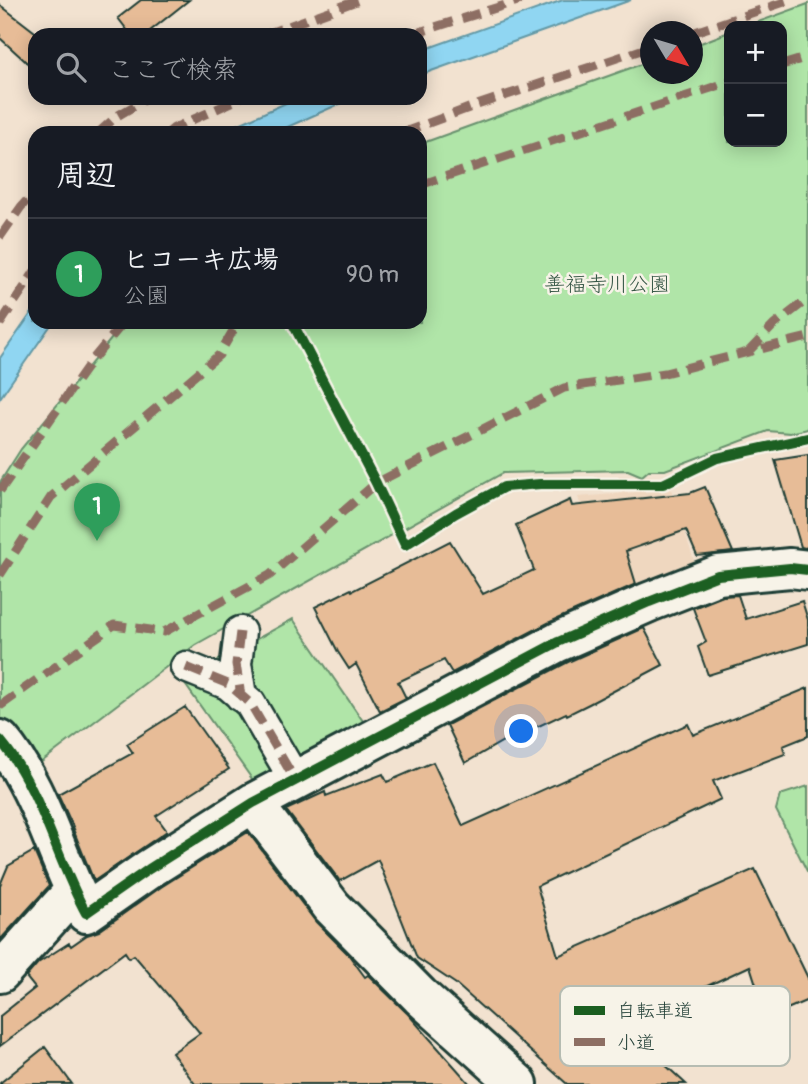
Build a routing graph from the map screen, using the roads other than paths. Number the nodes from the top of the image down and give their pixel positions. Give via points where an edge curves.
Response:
1 (808, 570) edge
2 (240, 632) dead end
3 (186, 667) dead end
4 (241, 696) junction
5 (0, 740) edge
6 (295, 780) junction
7 (253, 803) junction
8 (74, 891) junction
9 (0, 973) edge
10 (518, 1084) edge

1 - 6 street via 718,575 649,602 558,642
2 - 4 street via 236,664
3 - 4 street via 228,684
4 - 6 street
5 - 8 street via 29,782
6 - 7 street
7 - 8 street via 86,914
7 - 10 street via 332,907 420,996
8 - 9 street

